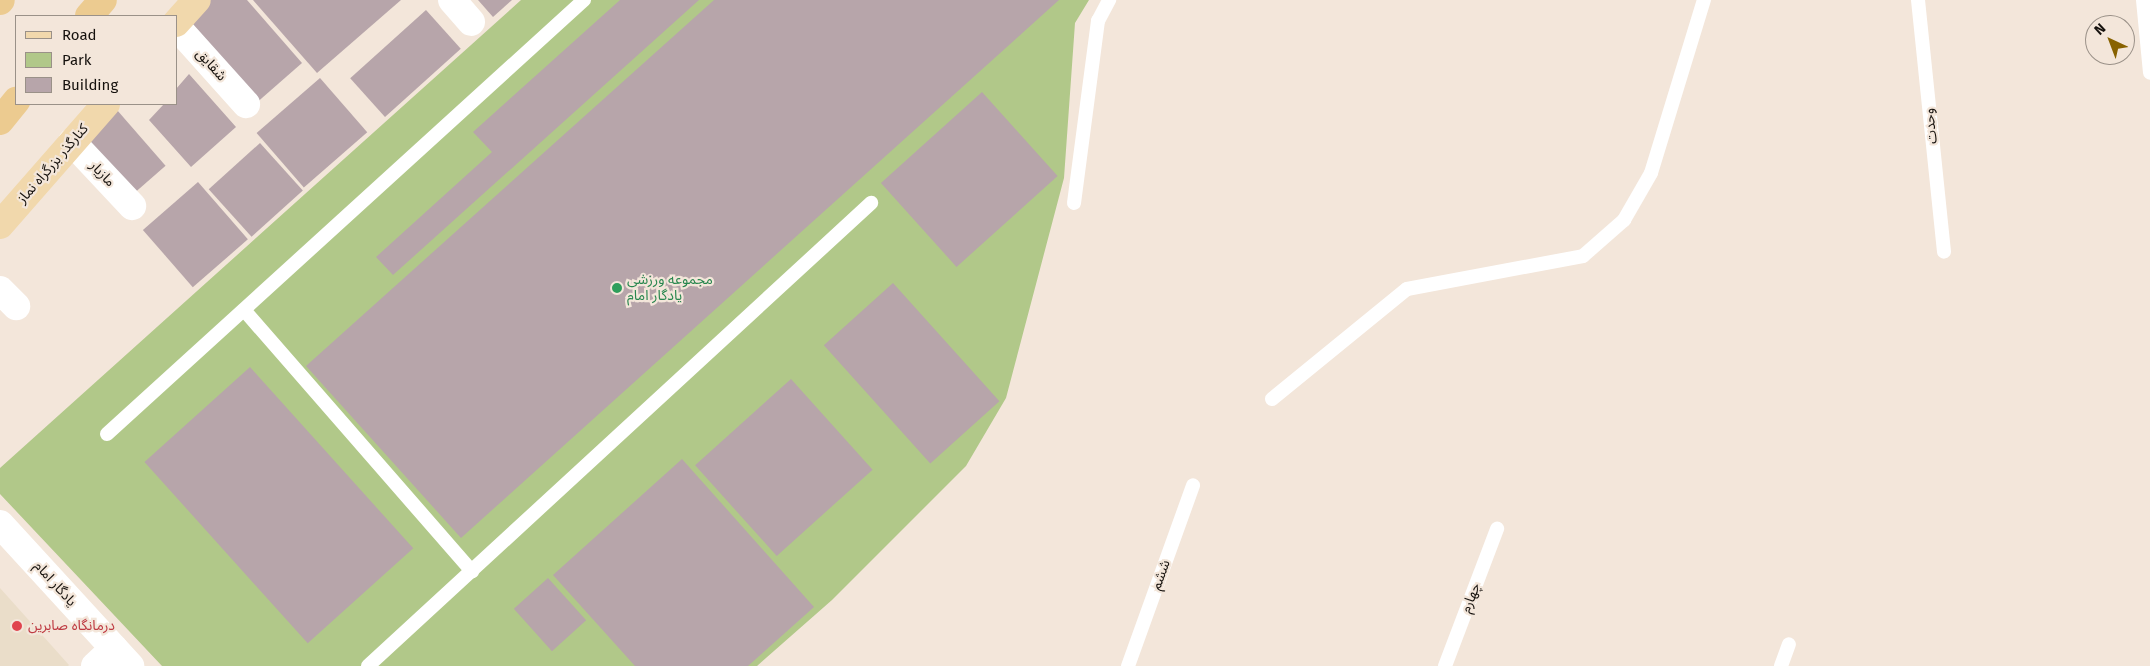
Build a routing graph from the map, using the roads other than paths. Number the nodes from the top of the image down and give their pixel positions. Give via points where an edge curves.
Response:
1 (103, 0) edge
2 (196, 0) edge
3 (452, 0) edge
4 (584, 0) edge
5 (1109, 0) edge
6 (1704, 0) edge
7 (1918, 0) edge
8 (2143, 0) edge
9 (90, 15) edge
10 (178, 22) edge
11 (471, 22) dead end
12 (178, 27) edge
13 (2150, 73) edge
14 (15, 103) edge
15 (246, 104) dead end
16 (105, 105) edge
17 (0, 120) edge
18 (72, 142) junction
19 (1074, 202) dead end
20 (871, 203) dead end
21 (132, 206) dead end
22 (0, 225) edge
23 (1944, 252) dead end
24 (244, 310) junction
25 (1272, 399) dead end
26 (107, 434) dead end
27 (1193, 485) dead end
28 (0, 524) edge
29 (1497, 529) dead end
30 (472, 571) junction
31 (1789, 644) dead end
32 (113, 660) edge
33 (368, 666) edge
34 (1128, 666) edge
35 (1445, 666) edge
36 (1781, 666) edge

1 - 9 highway
2 - 10 main road
3 - 11 street
4 - 24 lane
5 - 19 lane via 1098,21
6 - 25 lane via 1651,173 1624,220 1583,256 1407,289
7 - 23 lane, وحدت
8 - 13 lane
12 - 15 street, شقایق
14 - 17 highway
16 - 18 main road, کنارگذر بزرگراه نماز
18 - 21 street, مازیار
18 - 22 main road, کنارگذر بزرگراه نماز
20 - 30 lane
24 - 26 lane
24 - 30 lane
27 - 34 lane, ششم
28 - 32 street, یادگار امام
29 - 35 lane, چهارم
30 - 33 lane
31 - 36 lane

